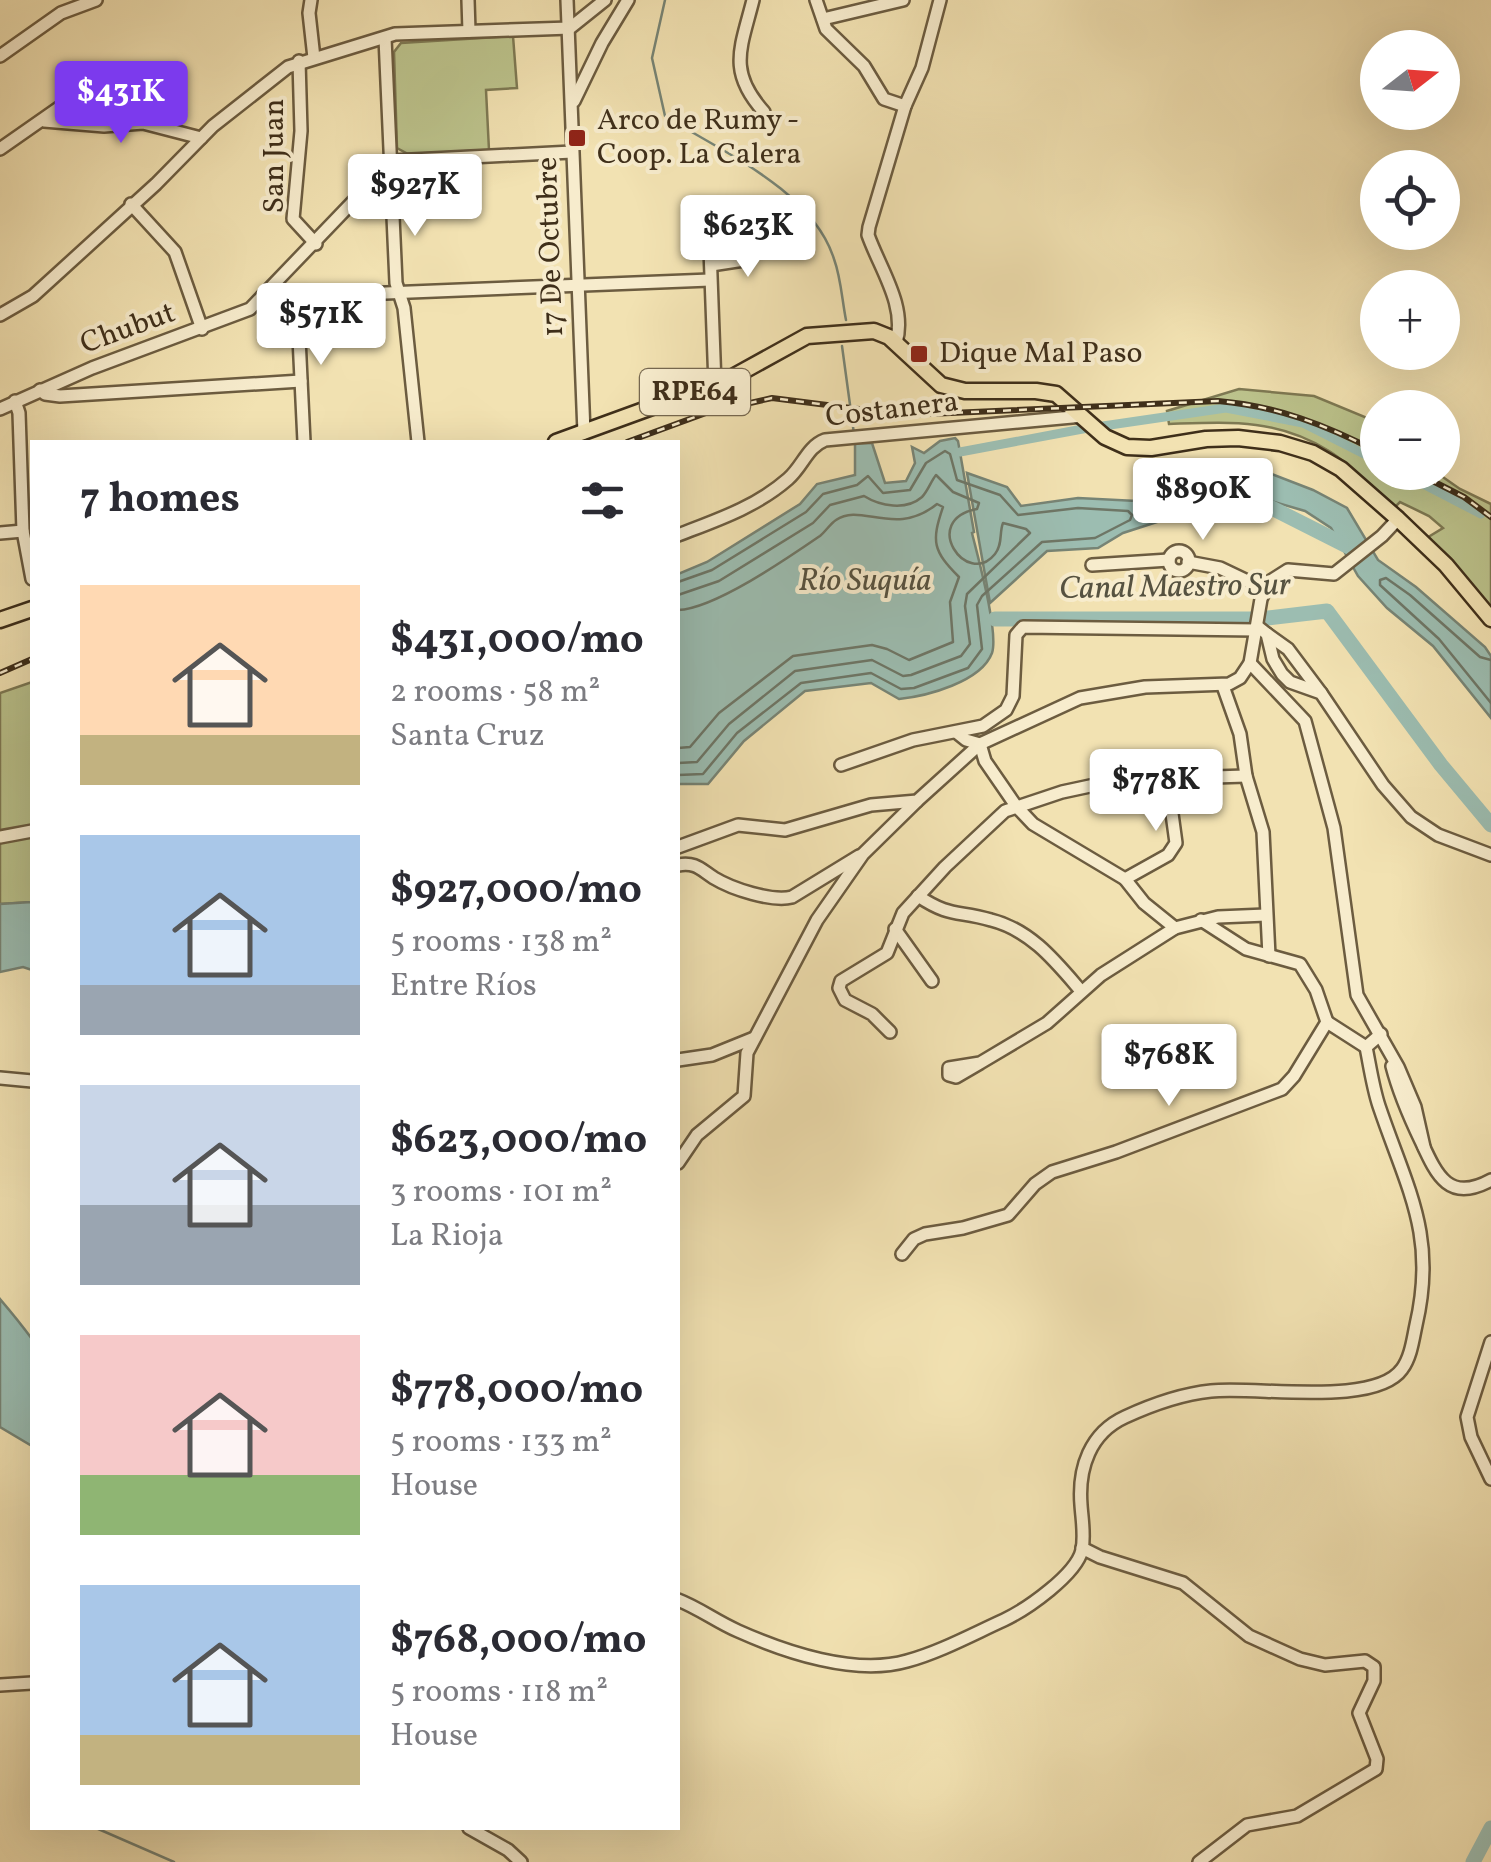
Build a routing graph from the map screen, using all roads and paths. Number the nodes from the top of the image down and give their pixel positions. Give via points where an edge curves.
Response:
1 (96, 0) edge
2 (311, 0) edge
3 (468, 0) edge
4 (567, 0) edge
5 (605, 0) edge
6 (628, 0) edge
7 (753, 0) edge
8 (816, 0) edge
9 (903, 0) edge
10 (940, 0) edge
11 (823, 19) junction
12 (570, 28) junction
13 (470, 31) junction
14 (385, 38) junction
15 (0, 56) edge
16 (314, 58) junction
17 (299, 62) junction
18 (94, 84) dead end
19 (572, 105) junction
20 (905, 106) junction
21 (764, 112) dead end
22 (44, 121) junction
23 (201, 138) junction
24 (0, 149) edge
25 (572, 152) junction
26 (392, 162) junction
27 (131, 204) junction
28 (709, 222) dead end
29 (765, 243) dead end
30 (316, 244) junction
31 (711, 264) junction
32 (710, 280) junction
33 (576, 286) junction
34 (398, 292) junction
35 (297, 296) junction
36 (262, 298) junction
37 (0, 315) edge
38 (202, 329) junction
39 (896, 343) junction
40 (301, 382) junction
41 (715, 384) junction
42 (40, 390) junction
43 (15, 402) junction
44 (0, 409) edge
45 (1083, 416) junction
46 (584, 433) junction
47 (304, 440) edge
48 (418, 440) edge
49 (562, 440) edge
50 (1398, 519) junction
51 (24, 531) junction
52 (0, 532) edge
53 (680, 534) edge
54 (1092, 565) dead end
55 (30, 567) edge
56 (1264, 589) junction
57 (30, 610) edge
58 (1491, 619) edge
59 (0, 620) edge
60 (1260, 630) junction
61 (1250, 663) junction
62 (1222, 686) junction
63 (1321, 694) junction
64 (956, 732) junction
65 (980, 744) junction
66 (841, 766) dead end
67 (1246, 776) junction
68 (1167, 777) junction
69 (918, 800) junction
70 (1016, 806) junction
71 (30, 831) edge
72 (0, 836) edge
73 (680, 846) edge
74 (863, 854) junction
75 (1491, 856) edge
76 (680, 865) edge
77 (1126, 880) junction
78 (918, 896) junction
79 (1266, 915) junction
80 (1201, 920) junction
81 (1175, 928) junction
82 (894, 929) junction
83 (1269, 956) junction
84 (932, 981) dead end
85 (1081, 992) junction
86 (1327, 1022) junction
87 (890, 1032) dead end
88 (1381, 1034) junction
89 (754, 1038) junction
90 (1366, 1047) junction
91 (680, 1060) edge
92 (980, 1063) dead end
93 (0, 1078) edge
94 (30, 1080) edge
95 (680, 1160) edge
96 (1486, 1183) edge
97 (1491, 1195) edge
98 (902, 1254) dead end
99 (1491, 1342) edge
100 (1491, 1479) edge
101 (1082, 1548) junction
102 (680, 1601) edge
103 (30, 1683) edge
104 (0, 1685) edge
105 (473, 1830) edge
106 (520, 1862) edge
107 (1199, 1862) edge

1 - 15 street via 61,13
2 - 16 street
3 - 13 street
4 - 12 street, 17 De Octubre
5 - 12 street
6 - 19 street
7 - 21 street via 738,66
8 - 11 street
9 - 11 street
10 - 20 street
11 - 20 street via 884,99
12 - 13 street
12 - 19 street, 17 De Octubre
13 - 14 street
14 - 16 street
14 - 26 street
16 - 17 street
17 - 23 street
17 - 30 street, San Juan via 293,219
18 - 22 street
19 - 25 street, 17 De Octubre
20 - 39 street via 868,236 890,284 899,320
22 - 23 street via 143,122
22 - 24 street
23 - 27 street
25 - 26 street
25 - 33 street, 17 De Octubre
26 - 30 street, Chubut
26 - 34 street
27 - 37 street via 34,296
27 - 38 street via 175,252
28 - 31 street
29 - 31 street via 744,260
30 - 36 street, Chubut
31 - 32 street
32 - 33 street
32 - 41 street
33 - 34 street
33 - 46 street, 17 De Octubre
34 - 35 street
34 - 48 street
35 - 36 street
35 - 40 street
36 - 38 street, Chubut
38 - 42 street, Chubut
39 - 41 main road, RPE64 via 870,331 801,338
39 - 45 main road, RPE64 via 947,388 1050,392
40 - 42 street via 96,395
40 - 47 street
41 - 46 main road, RPE64
42 - 43 street, Chubut
43 - 44 street, Chubut
43 - 51 street
45 - 50 main road, RPE64 via 1112,441 1134,448 1228,438 1302,448 1341,469
45 - 53 street, Costanera via 831,438 743,510
46 - 49 main road, RPE64
50 - 56 street via 1338,572 1288,570
50 - 58 main road, RPE64
51 - 52 street
51 - 55 street
54 - 56 street via 1169,560 1176,571 1188,562 1220,568
56 - 60 street
57 - 59 main road
60 - 61 street
60 - 63 street via 1288,649
60 - 63 street via 1282,674
60 - 64 street via 1023,627 1016,635 1013,696 1006,710 983,726
61 - 62 street via 1240,678
61 - 88 street via 1298,710 1311,740 1334,828 1354,986
62 - 65 street via 1093,695
62 - 67 street via 1243,744
63 - 75 street via 1382,786 1411,817
64 - 65 street
64 - 66 street
65 - 69 street
65 - 70 street
67 - 68 street
67 - 79 street via 1263,832
68 - 70 street via 1118,780
68 - 77 street via 1176,844
69 - 73 street via 871,805 785,830 738,825
69 - 74 street
70 - 77 street via 1050,836
70 - 78 street
71 - 72 street
74 - 76 street via 780,900 713,877 696,864
74 - 89 street via 817,920
77 - 81 street
78 - 82 street
78 - 85 street via 941,911 995,920 1035,942
79 - 80 street
79 - 83 street
80 - 81 street
80 - 83 street
81 - 85 street
82 - 84 street
82 - 87 street via 887,953 839,988 845,1000
83 - 86 street via 1300,964
85 - 92 street via 1047,1023
86 - 90 street
86 - 98 street via 1282,1089 1052,1172 1008,1215 925,1234
88 - 90 street
88 - 96 street via 1412,1097 1429,1163 1464,1190
89 - 91 street via 712,1056
89 - 95 street via 744,1096 698,1135
90 - 101 street via 1424,1242 1421,1303 1402,1369 1361,1389 1196,1393 1111,1424 1089,1448 1081,1482
93 - 94 street
96 - 97 street
99 - 100 street via 1467,1417
101 - 102 street via 1074,1567 1024,1609 888,1664 805,1656
101 - 107 street via 1183,1583 1248,1636 1300,1659 1374,1667 1360,1713 1378,1759 1373,1772 1297,1816 1247,1825
103 - 104 street
105 - 106 street

